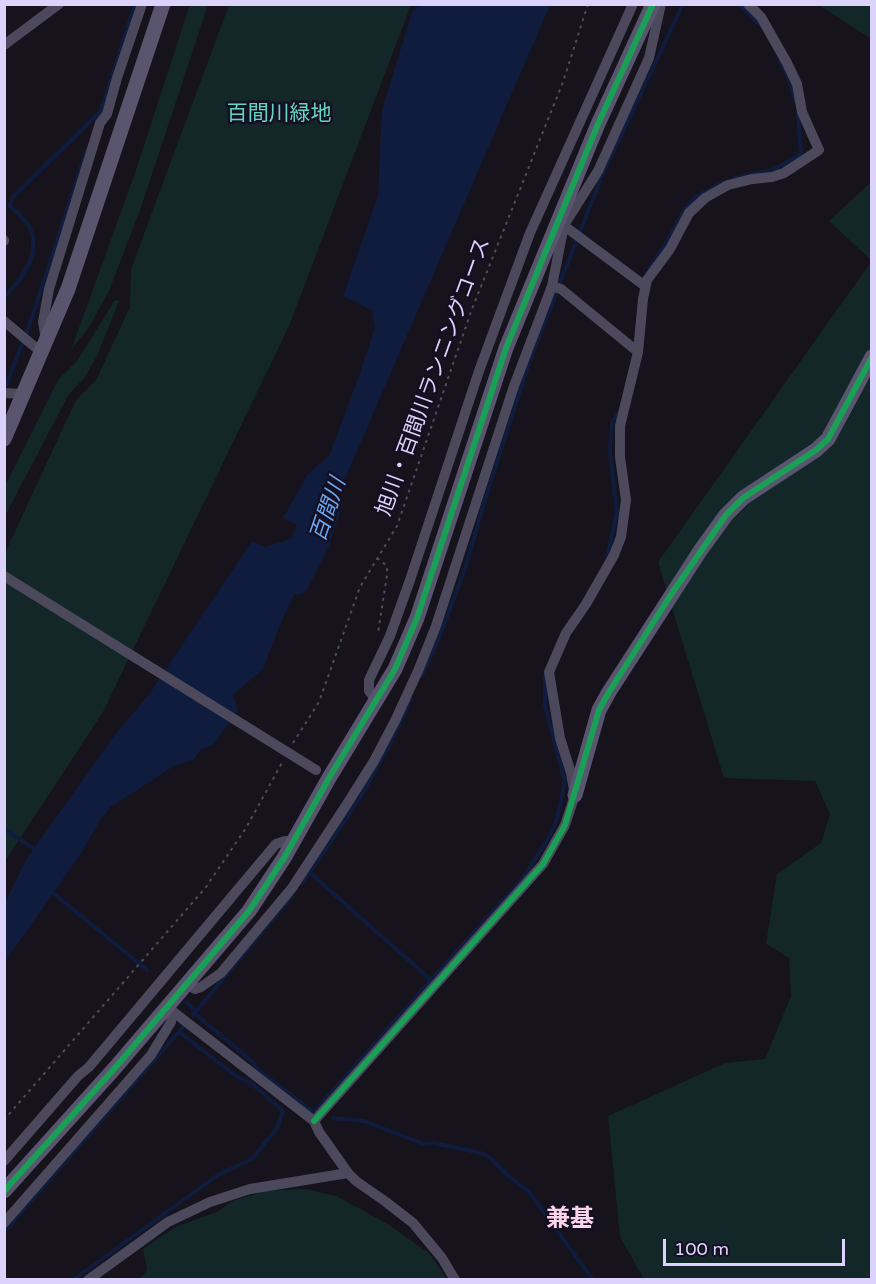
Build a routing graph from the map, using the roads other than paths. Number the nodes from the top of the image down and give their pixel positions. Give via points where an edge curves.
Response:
1 (59, 4) edge
2 (142, 4) edge
3 (163, 4) edge
4 (633, 4) edge
5 (653, 4) edge
6 (661, 4) edge
7 (748, 4) edge
8 (4, 45) edge
9 (560, 223) junction
10 (645, 286) junction
11 (556, 287) junction
12 (4, 321) edge
13 (44, 348) junction
14 (638, 352) junction
15 (872, 357) edge
16 (5, 393) edge
17 (23, 394) junction
18 (4, 439) edge
19 (4, 576) edge
20 (376, 700) junction
21 (322, 774) junction
22 (575, 795) junction
23 (292, 842) junction
24 (187, 984) junction
25 (170, 1009) junction
26 (314, 1121) junction
27 (4, 1161) edge
28 (348, 1173) junction
29 (4, 1191) edge
30 (4, 1222) edge
31 (88, 1280) edge
32 (455, 1280) edge

1 - 8 street
2 - 13 street via 107,114 100,123 49,289 43,322
3 - 13 street via 68,289
4 - 20 street via 530,233 483,360 410,580 369,680 369,691
5 - 9 street via 598,123
6 - 9 street via 649,58 598,171
7 - 10 street via 761,17 787,63 819,150 784,173 728,185 696,204
9 - 10 street
9 - 11 street
9 - 20 street via 506,348 417,618 395,669
10 - 14 street
11 - 14 street
11 - 24 street via 514,386 436,626 395,721 358,787 292,888 221,973 195,989
12 - 13 street
13 - 17 street
14 - 22 street via 620,426 626,500 621,537 566,633 549,672
15 - 22 street via 828,439 743,498 700,551 599,710
16 - 17 street
17 - 18 street
19 - 21 street, bridge
20 - 21 street
21 - 23 street
22 - 26 street via 566,825 543,864
23 - 24 street via 249,911
23 - 27 street via 276,844 89,1067
24 - 25 street
25 - 26 street
25 - 29 street
25 - 30 street via 171,1022 151,1055
26 - 28 street
28 - 31 street via 250,1189 210,1202 168,1222
28 - 32 street via 413,1223

